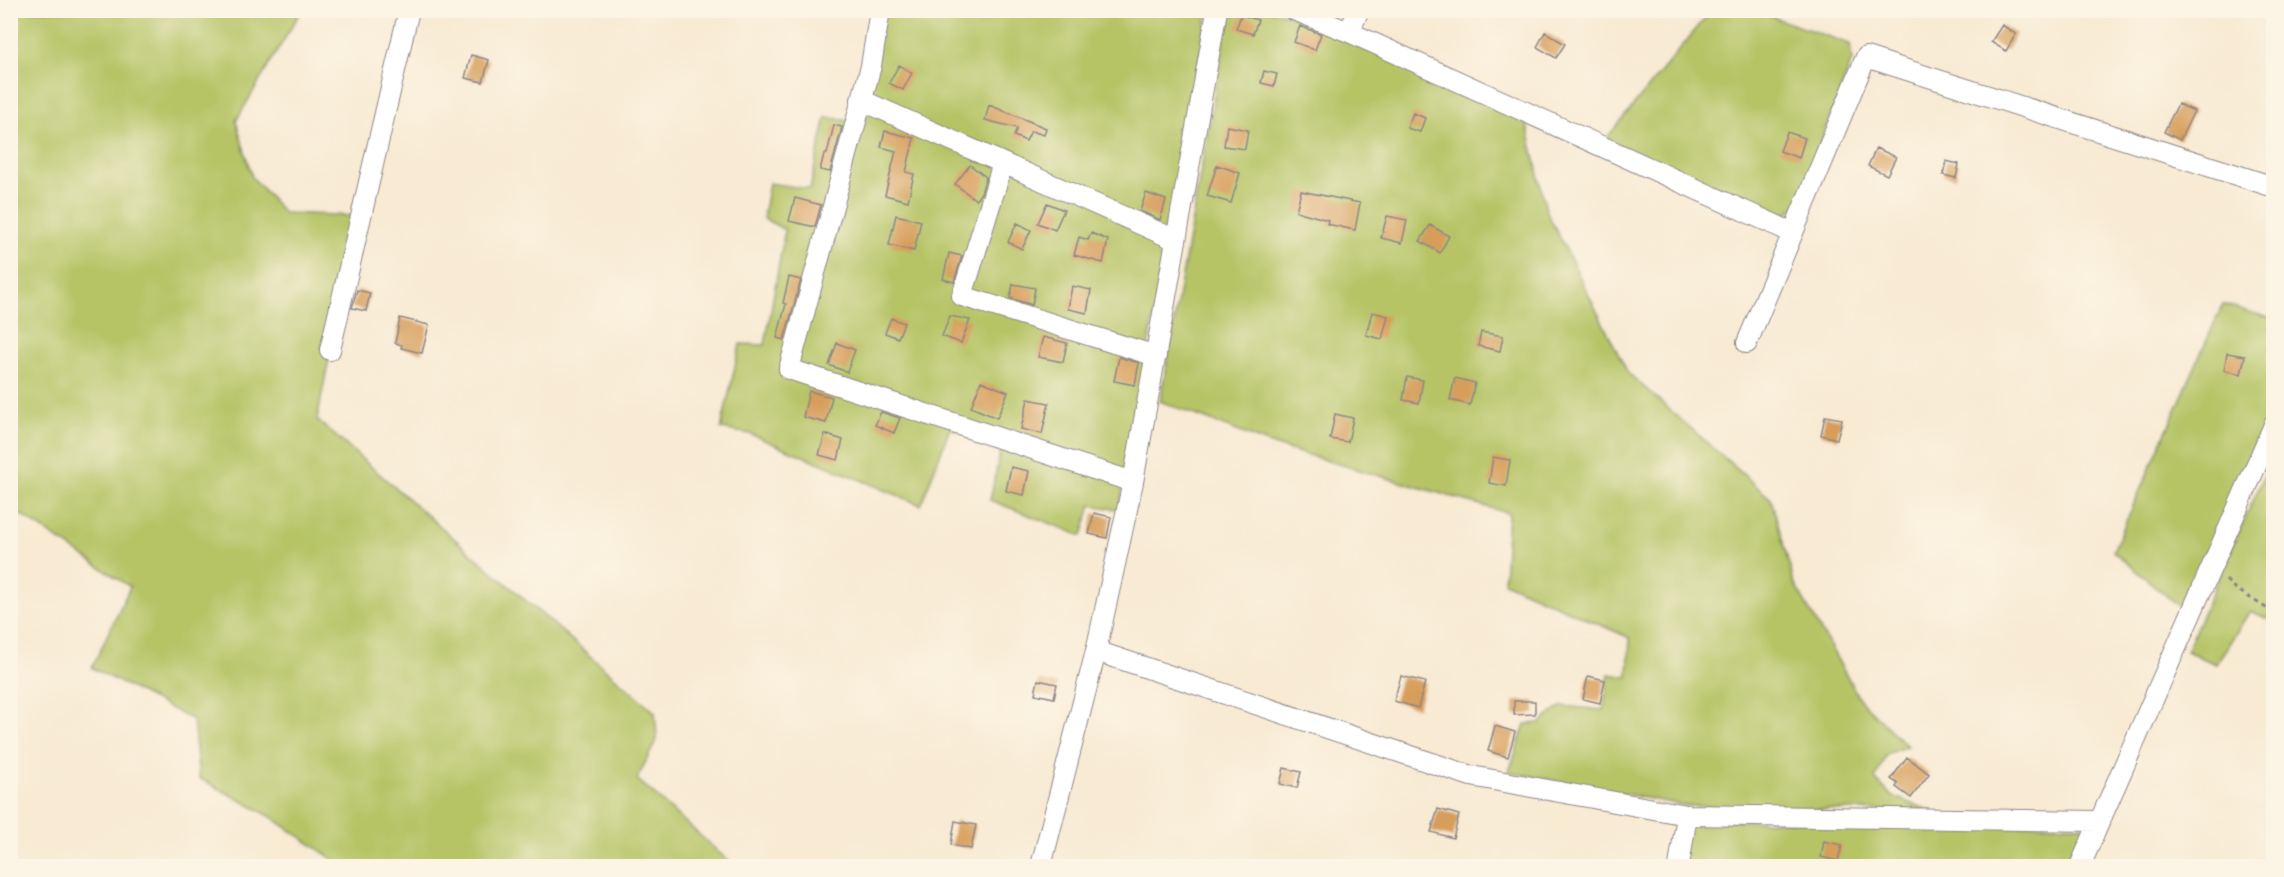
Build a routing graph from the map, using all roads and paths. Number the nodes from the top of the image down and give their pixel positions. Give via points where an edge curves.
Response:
1 (409, 10) edge
2 (880, 10) edge
3 (1217, 10) edge
4 (1294, 10) edge
5 (1359, 10) edge
6 (1349, 32) junction
7 (861, 100) junction
8 (1003, 163) junction
9 (2274, 187) edge
10 (1793, 233) junction
11 (1176, 240) junction
12 (1747, 343) dead end
13 (330, 350) dead end
14 (1156, 356) junction
15 (2274, 425) edge
16 (1133, 482) junction
17 (2213, 561) junction
18 (2274, 613) edge
19 (1096, 651) junction
20 (1688, 815) junction
21 (2098, 821) junction
22 (1041, 867) edge
23 (1679, 867) edge
24 (2080, 867) edge

1 - 13 street
2 - 7 street
3 - 11 street
4 - 6 street
5 - 6 street
6 - 10 street
7 - 8 street
7 - 16 street via 789,369
8 - 11 street
8 - 14 street via 962,296
9 - 10 street via 1866,57
10 - 12 street
11 - 14 street
14 - 16 street
15 - 17 street
16 - 19 street
17 - 18 path via 2233,587
17 - 21 street
19 - 20 street via 1471,776
19 - 22 street
20 - 21 street
20 - 23 street
21 - 24 street

